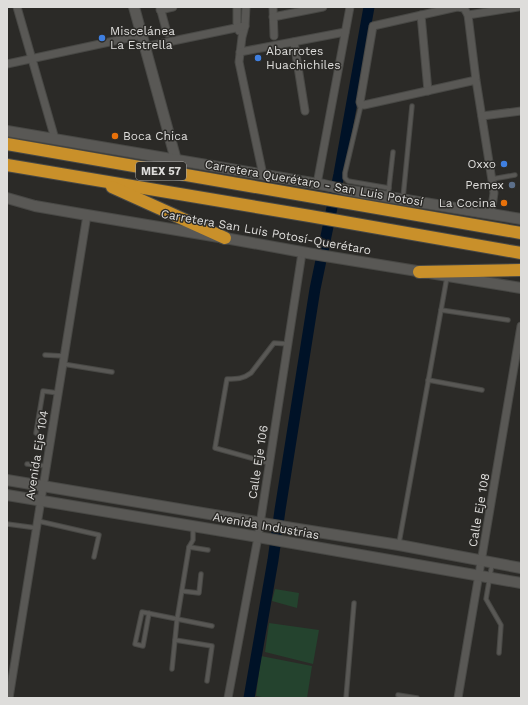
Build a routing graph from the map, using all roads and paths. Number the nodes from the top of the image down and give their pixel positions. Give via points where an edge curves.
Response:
1 (17, 7) edge
2 (134, 7) edge
3 (173, 7) edge
4 (237, 7) edge
5 (246, 7) edge
6 (273, 7) edge
7 (321, 7) edge
8 (350, 7) edge
9 (518, 7) edge
10 (160, 8) edge
11 (421, 15) junction
12 (468, 15) junction
13 (273, 17) junction
14 (241, 27) junction
15 (345, 32) junction
16 (168, 33) dead end
17 (142, 36) junction
18 (274, 36) dead end
19 (294, 42) junction
20 (144, 47) junction
21 (240, 52) junction
22 (32, 59) junction
23 (7, 64) edge
24 (476, 80) junction
25 (428, 91) junction
26 (361, 105) junction
27 (412, 106) dead end
28 (305, 111) dead end
29 (521, 111) edge
30 (482, 116) junction
31 (7, 131) edge
32 (7, 135) edge
33 (55, 139) junction
34 (7, 144) edge
35 (54, 152) junction
36 (394, 152) dead end
37 (176, 160) junction
38 (7, 165) edge
39 (263, 175) junction
40 (515, 175) dead end
41 (492, 179) junction
42 (96, 180) junction
43 (320, 185) junction
44 (388, 193) junction
45 (7, 198) edge
46 (402, 199) junction
47 (491, 214) junction
48 (87, 215) junction
49 (521, 219) edge
50 (521, 233) edge
51 (225, 238) junction
52 (302, 252) junction
53 (521, 253) edge
54 (521, 270) edge
55 (419, 272) junction
56 (447, 276) junction
57 (521, 288) edge
58 (441, 310) junction
59 (508, 320) dead end
60 (521, 326) edge
61 (288, 344) junction
62 (44, 354) dead end
63 (64, 356) junction
64 (63, 364) junction
65 (112, 372) dead end
66 (428, 380) junction
67 (482, 390) dead end
68 (58, 393) junction
69 (36, 433) dead end
70 (269, 463) junction
71 (27, 464) dead end
72 (47, 466) junction
73 (7, 480) edge
74 (44, 485) junction
75 (7, 495) edge
76 (41, 500) junction
77 (264, 523) junction
78 (7, 524) edge
79 (37, 525) junction
80 (193, 526) junction
81 (262, 538) junction
82 (399, 545) junction
83 (189, 547) junction
84 (208, 550) dead end
85 (94, 557) dead end
86 (481, 560) junction
87 (492, 562) junction
88 (521, 568) edge
89 (201, 574) dead end
90 (478, 576) junction
91 (490, 578) junction
92 (521, 583) edge
93 (182, 591) junction
94 (354, 603) dead end
95 (149, 613) junction
96 (177, 620) junction
97 (212, 626) dead end
98 (175, 640) junction
99 (499, 653) dead end
100 (172, 669) dead end
101 (207, 681) dead end
102 (398, 695) dead end
103 (8, 698) edge
104 (228, 698) edge
105 (346, 698) edge
106 (417, 698) edge
107 (458, 698) edge

1 - 22 street
2 - 17 main road
3 - 10 street
4 - 14 street
5 - 14 street
6 - 13 street
7 - 13 street
8 - 15 street
9 - 12 street
10 - 16 street
11 - 12 street via 457,7 464,8
11 - 25 street
11 - 26 street via 374,26
12 - 24 street
13 - 18 street
14 - 20 street
14 - 21 street
15 - 19 street
15 - 43 street
17 - 20 main road
17 - 22 street
19 - 21 street
19 - 28 street
20 - 37 main road
21 - 39 street
22 - 23 street
22 - 33 street
24 - 25 street
24 - 30 street
25 - 26 street
26 - 44 lane via 345,178
27 - 46 lane
29 - 30 street
30 - 41 street
31 - 33 main road
32 - 35 highway
33 - 37 main road
34 - 35 highway, Carretera Querétaro - San Luis Potosí / MEX 57
35 - 50 highway, Carretera Querétaro - San Luis Potosí / MEX 57
36 - 44 lane
37 - 39 main road
38 - 42 highway, MEX 57
39 - 43 main road
40 - 41 lane
41 - 47 street via 494,192
42 - 51 highway
42 - 53 highway, MEX 57
43 - 44 main road
44 - 46 main road
45 - 48 main road, Carretera San Luis Potosí-Querétaro via 35,206
46 - 47 main road
47 - 49 main road
48 - 51 main road, Carretera San Luis Potosí-Querétaro
48 - 63 street, Avenida Eje 104
51 - 52 main road, Carretera San Luis Potosí-Querétaro
52 - 55 main road, Carretera San Luis Potosí-Querétaro
52 - 61 street, Calle Eje 106
54 - 55 highway
55 - 56 main road, Carretera San Luis Potosí-Querétaro
56 - 57 main road, Carretera San Luis Potosí-Querétaro
56 - 58 lane
58 - 59 lane
58 - 66 lane
60 - 86 street, Calle Eje 108
61 - 70 street, Calle Eje 106
61 - 70 lane via 274,343 247,376 227,379 215,448
62 - 63 lane
63 - 64 street, Avenida Eje 104
64 - 65 lane
64 - 68 street, Avenida Eje 104
66 - 67 lane
66 - 82 lane
68 - 69 lane via 43,391
68 - 72 street, Avenida Eje 104
70 - 77 street, Calle Eje 106
71 - 72 lane
72 - 74 street, Avenida Eje 104
73 - 74 main road, Avenida Industrias
74 - 76 street, Avenida Eje 104
74 - 77 main road, Avenida Industrias
75 - 76 main road, Avenida Industrias
76 - 79 street, Avenida Eje 104
76 - 80 main road, Avenida Industrias
77 - 81 street, Calle Eje 106
77 - 82 main road, Avenida Industrias
78 - 79 lane
79 - 85 lane via 99,535
79 - 103 street, Avenida Eje 104
80 - 81 main road, Avenida Industrias
80 - 83 lane
81 - 90 main road, Avenida Industrias
81 - 104 street, Calle Eje 106
82 - 86 main road, Avenida Industrias
83 - 84 lane
83 - 93 lane
86 - 87 main road, Avenida Industrias
86 - 90 street, Calle Eje 108
87 - 88 main road, Avenida Industrias
87 - 91 lane
89 - 93 lane via 199,593
90 - 91 main road, Avenida Industrias
90 - 107 street, Calle Eje 108
91 - 92 main road, Avenida Industrias
91 - 99 lane via 486,599 501,625
93 - 96 lane
94 - 105 lane
95 - 95 lane via 142,612 136,644 143,646
95 - 96 lane
96 - 97 lane
96 - 98 lane
98 - 100 lane
98 - 101 lane via 212,646
102 - 106 lane

